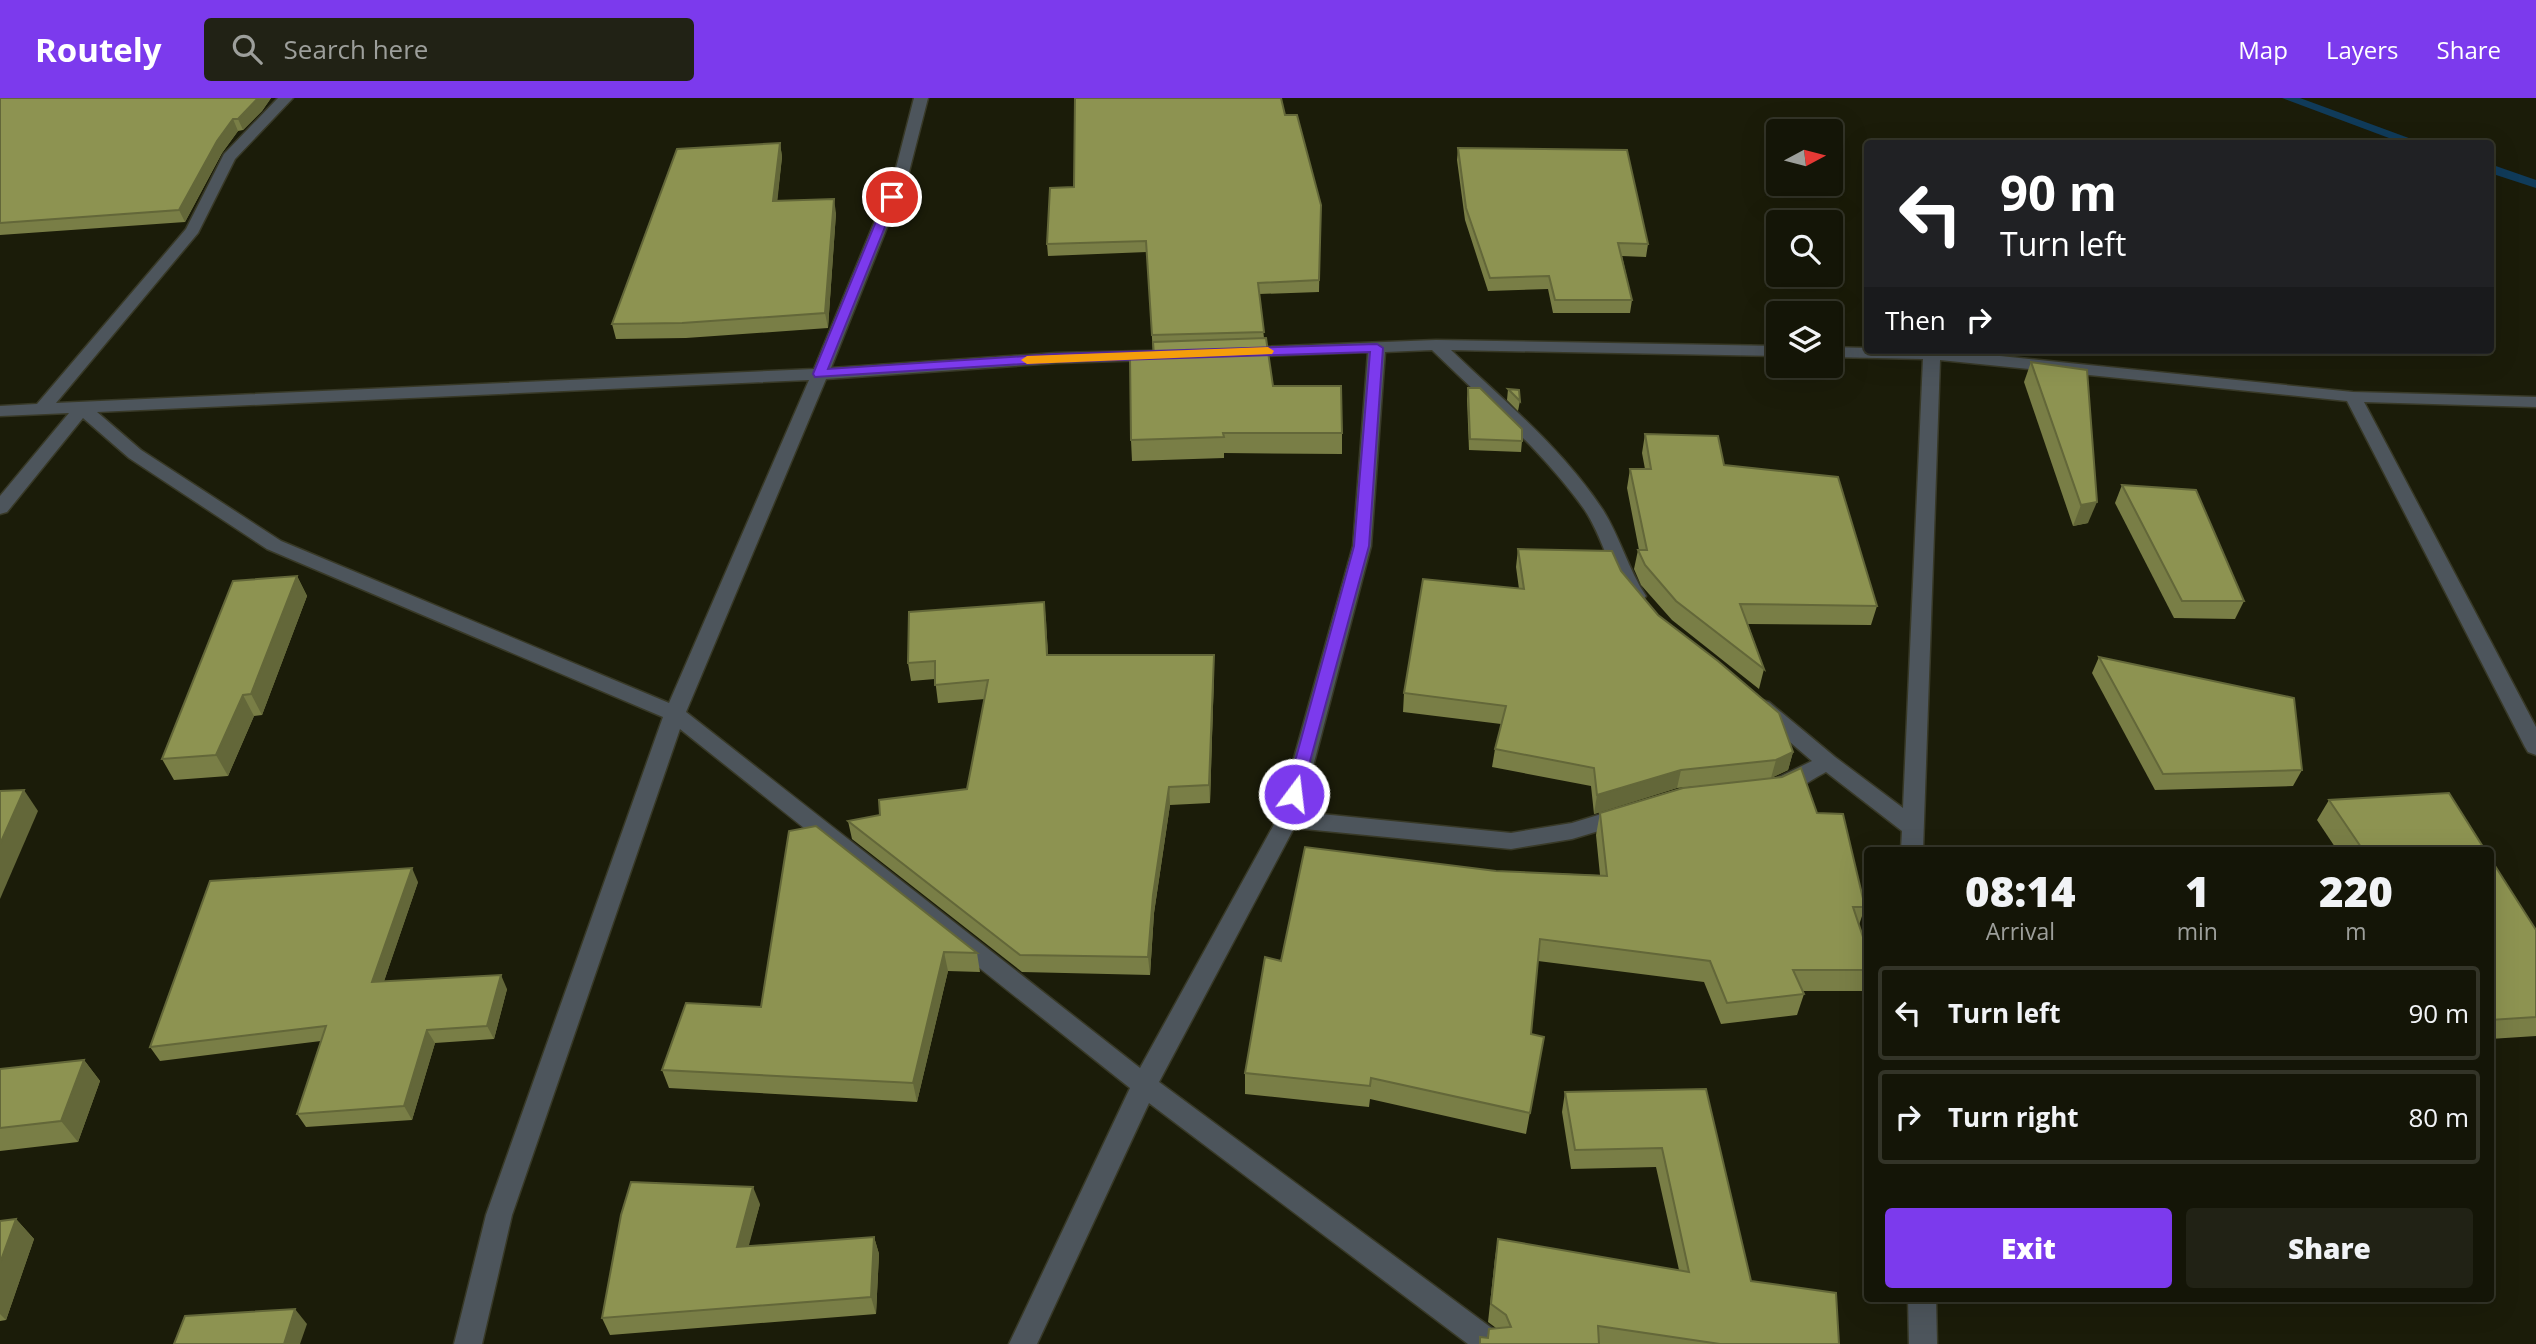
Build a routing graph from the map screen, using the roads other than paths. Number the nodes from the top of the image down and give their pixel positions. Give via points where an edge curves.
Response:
1 (286, 98) edge
2 (920, 98) edge
3 (1436, 345) junction
4 (1377, 348) junction
5 (1766, 351) edge
6 (1843, 352) edge
7 (1224, 353) edge
8 (1864, 353) edge
9 (1196, 354) edge
10 (1932, 354) joint
11 (820, 374) junction
12 (2353, 397) junction
13 (2536, 402) edge
14 (82, 408) junction
15 (41, 410) junction
16 (0, 411) edge
17 (0, 508) edge
18 (1646, 607) edge
19 (1743, 690) edge
20 (675, 714) junction
21 (2536, 747) edge
22 (1827, 762) junction
23 (1752, 791) edge
24 (1638, 811) edge
25 (1287, 819) junction
26 (1911, 826) junction
27 (1912, 847) edge
28 (1144, 1085) junction
29 (1922, 1302) edge
30 (468, 1344) edge
31 (1024, 1344) edge
32 (1491, 1344) edge
33 (1923, 1344) edge

1 - 15 street via 229,157 193,230
2 - 11 street via 902,172
3 - 4 street
3 - 5 street
3 - 18 street via 1558,463 1596,512 1630,588
4 - 7 street
4 - 25 street via 1362,546
6 - 8 street
9 - 11 street
10 - 12 street
10 - 26 street
11 - 14 street
11 - 20 street
12 - 13 street
12 - 21 street
14 - 15 street
14 - 17 street
14 - 20 street via 135,454 274,545
15 - 16 street
19 - 22 street
20 - 28 street
20 - 30 street via 499,1215
22 - 23 street via 1776,788
22 - 26 street
24 - 25 street via 1572,831 1511,841
25 - 28 street
26 - 27 street
28 - 31 street
28 - 32 street
29 - 33 street

